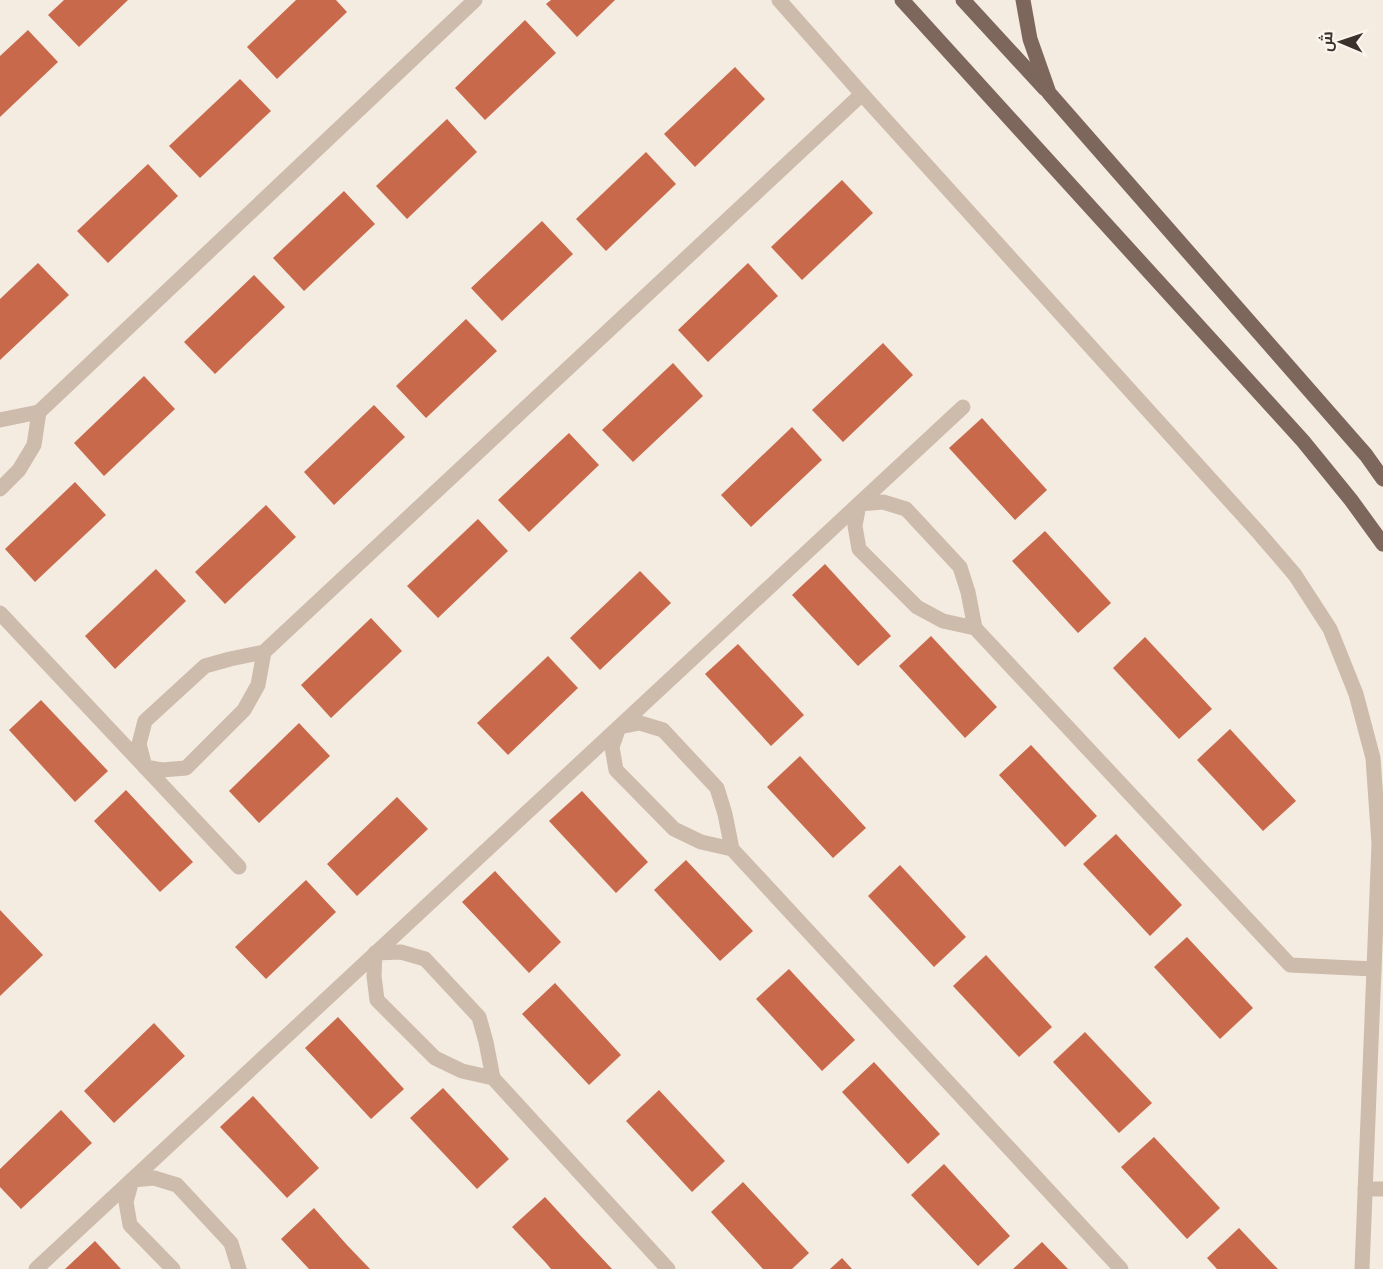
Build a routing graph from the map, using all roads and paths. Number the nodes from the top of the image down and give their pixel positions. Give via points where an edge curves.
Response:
1 (475, 0) edge
2 (779, 0) edge
3 (903, 0) edge
4 (963, 0) edge
5 (1023, 0) edge
6 (1049, 93) junction
7 (862, 94) junction
8 (963, 407) dead end
9 (39, 412) junction
10 (0, 420) edge
11 (1383, 479) edge
12 (0, 489) edge
13 (859, 504) junction
14 (1383, 544) edge
15 (0, 613) edge
16 (975, 628) junction
17 (264, 652) junction
18 (619, 727) junction
19 (145, 767) junction
20 (732, 849) junction
21 (238, 867) dead end
22 (375, 953) junction
23 (1374, 969) junction
24 (493, 1078) junction
25 (132, 1180) junction
26 (1365, 1189) junction
27 (1383, 1189) edge
28 (36, 1269) edge
29 (173, 1269) edge
30 (239, 1269) edge
31 (668, 1269) edge
32 (1121, 1269) edge
33 (1362, 1269) edge

1 - 9 street
2 - 7 street
3 - 14 main road via 1303,441
4 - 6 main road
5 - 6 main road via 1030,39
6 - 11 main road
7 - 17 street
7 - 23 street via 1295,575 1330,629 1356,694 1373,758 1379,844
8 - 13 street
9 - 10 street
9 - 12 street via 34,445 19,470
13 - 16 street via 855,526 859,549 917,607 943,621
13 - 16 street via 883,502 906,509 960,567
13 - 18 street
15 - 19 street
16 - 23 street via 1290,965
17 - 19 street via 258,685 244,710 186,768
17 - 19 street via 205,666 146,721 139,744
18 - 20 street via 640,723 663,730 717,788
18 - 20 street via 612,747 616,770 674,829 701,842
18 - 22 street
19 - 21 street
20 - 32 street
22 - 24 street via 377,1000 435,1058 462,1071
22 - 24 street via 401,952 425,959 479,1017
22 - 25 street
23 - 26 street
24 - 31 street
25 - 28 street
25 - 29 street via 126,1202 130,1225
25 - 30 street via 154,1178 177,1185 231,1243
26 - 27 street
26 - 33 street

